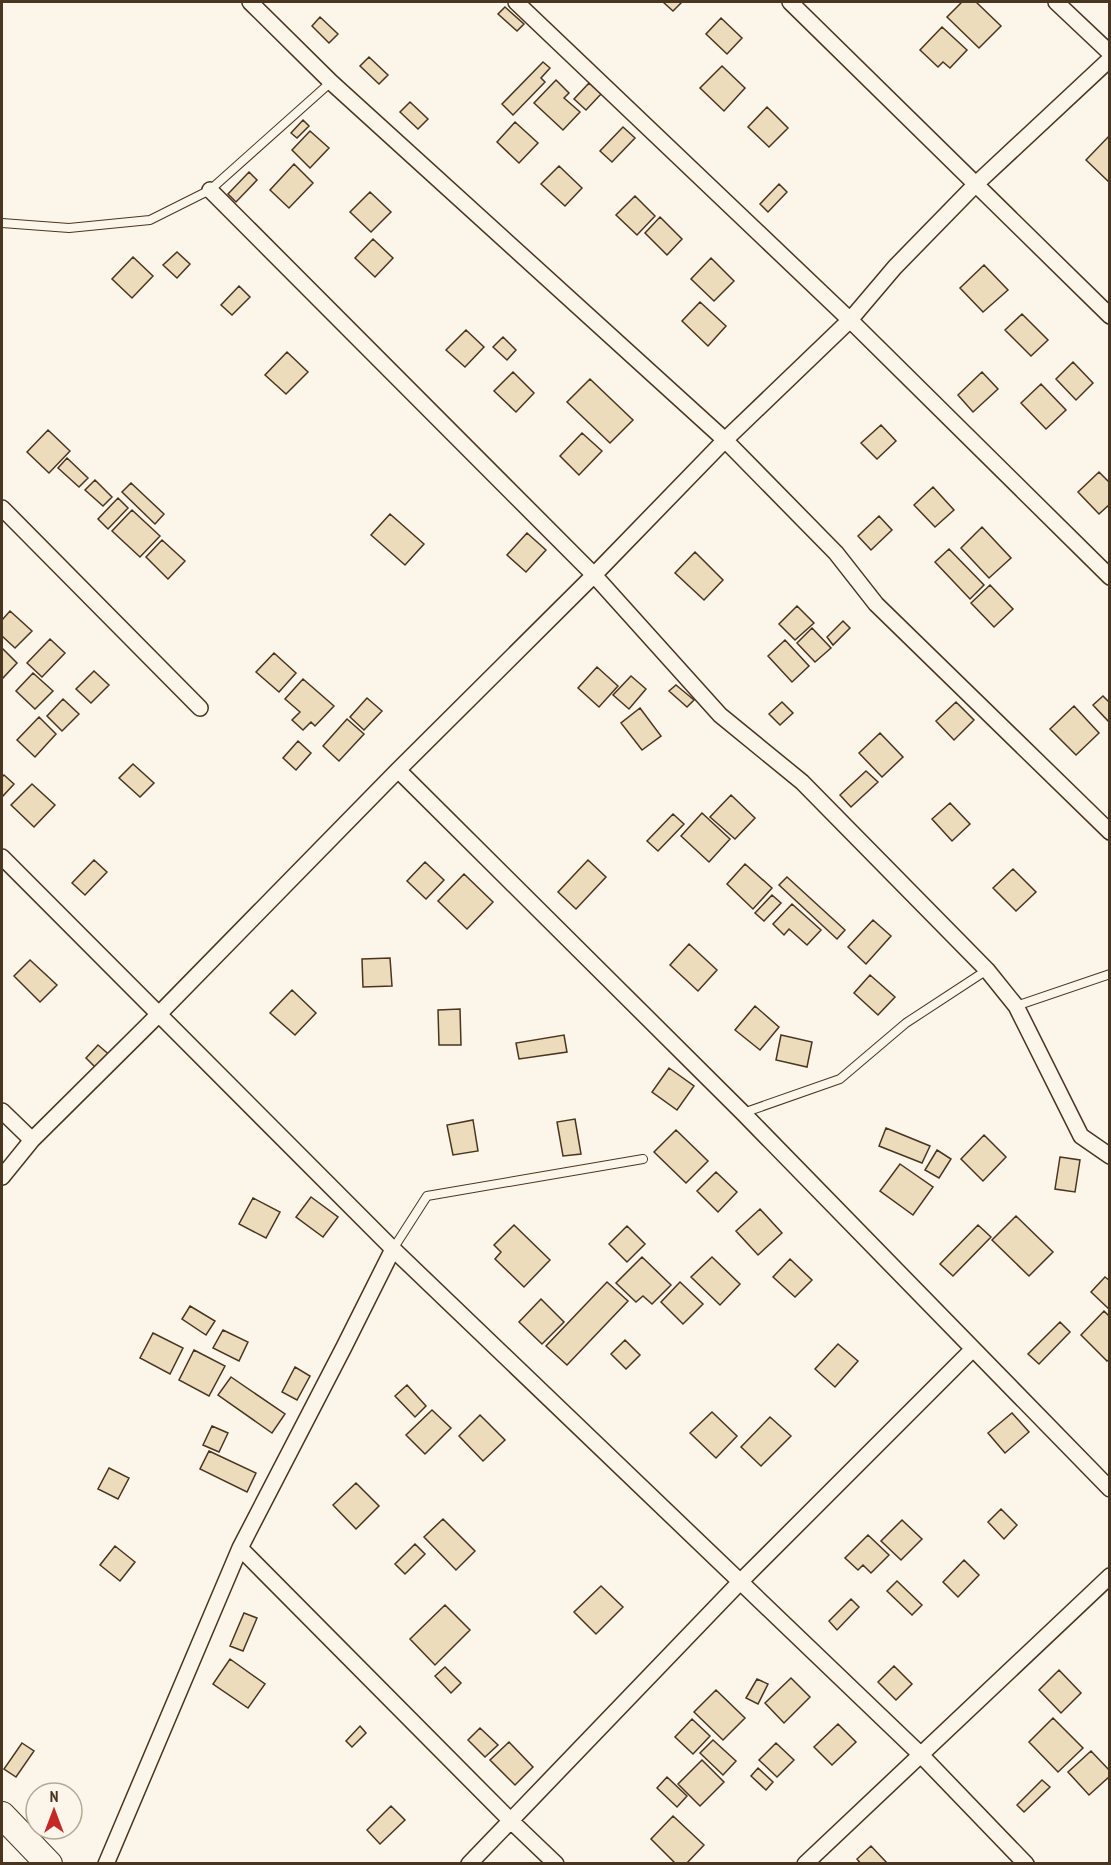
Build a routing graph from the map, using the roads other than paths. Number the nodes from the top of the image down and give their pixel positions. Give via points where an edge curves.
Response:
1 (250, 2) edge
2 (516, 2) edge
3 (790, 2) edge
4 (1056, 2) edge
5 (1110, 54) edge
6 (1110, 59) edge
7 (331, 82) junction
8 (976, 184) junction
9 (210, 190) junction
10 (2, 224) edge
11 (1110, 316) edge
12 (850, 320) junction
13 (724, 440) junction
14 (2, 508) edge
15 (594, 575) junction
16 (1110, 577) edge
17 (200, 708) dead end
18 (398, 770) junction
19 (1110, 832) edge
20 (2, 858) edge
21 (987, 970) junction
22 (1110, 974) edge
23 (1016, 1006) junction
24 (159, 1014) junction
25 (2, 1111) edge
26 (743, 1113) junction
27 (32, 1140) junction
28 (1110, 1156) edge
29 (643, 1159) dead end
30 (2, 1178) edge
31 (393, 1249) junction
32 (973, 1349) junction
33 (1110, 1489) edge
34 (240, 1548) junction
35 (1110, 1576) edge
36 (740, 1582) junction
37 (920, 1754) junction
38 (2, 1815) edge
39 (511, 1821) junction
40 (49, 1863) edge
41 (106, 1863) edge
42 (469, 1863) edge
43 (556, 1863) edge
44 (805, 1863) edge
45 (1026, 1863) edge

1 - 7 street
2 - 12 street
3 - 8 street
4 - 5 street
6 - 8 street
7 - 9 lane
7 - 13 street
8 - 11 street
8 - 12 street via 895,267
9 - 10 lane via 150,220 69,228
9 - 15 street
12 - 13 street
12 - 16 street
13 - 15 street
13 - 19 street via 836,554 876,604
14 - 17 street
15 - 18 street
15 - 21 street via 720,715 802,782
18 - 24 street
18 - 26 street
20 - 24 street
21 - 23 street
21 - 26 lane via 906,1023 840,1078
22 - 23 lane
23 - 28 street via 1082,1136
24 - 27 street
24 - 31 street
25 - 27 street
26 - 32 street
27 - 30 street
29 - 31 lane via 427,1196
31 - 34 street
31 - 36 street
32 - 33 street
32 - 36 street
34 - 39 street
34 - 41 street
35 - 37 street
36 - 37 street
36 - 39 street
37 - 44 street
37 - 45 street
38 - 40 highway
39 - 42 street
39 - 43 street

